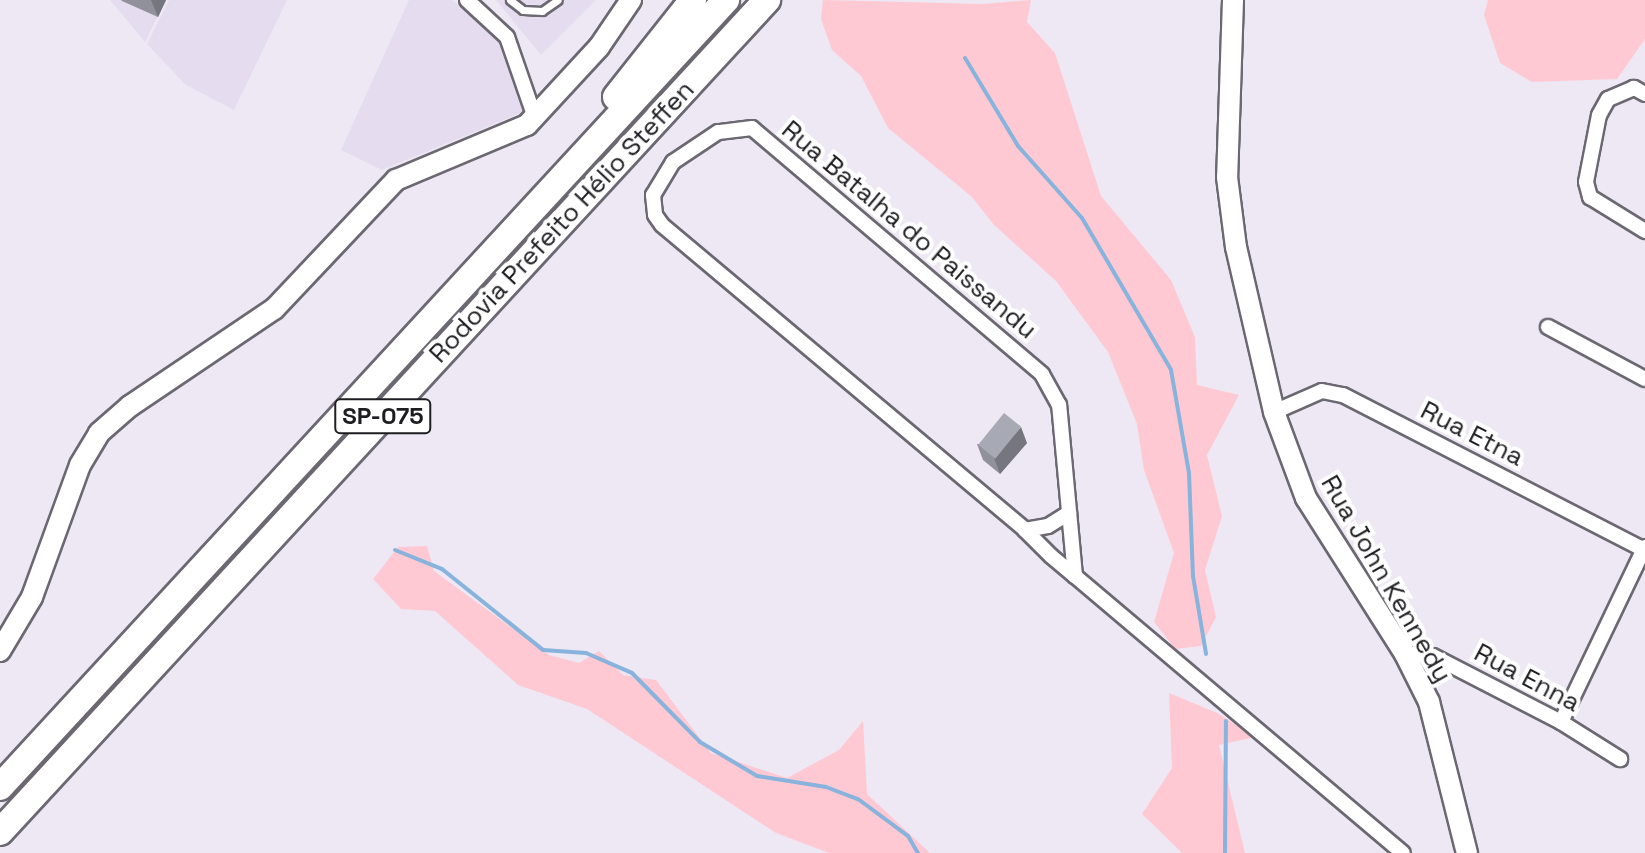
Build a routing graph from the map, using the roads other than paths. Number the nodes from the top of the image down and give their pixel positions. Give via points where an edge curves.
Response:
1 (467, 0) edge
2 (510, 0) edge
3 (558, 0) edge
4 (631, 0) edge
5 (693, 0) edge
6 (726, 0) edge
7 (767, 0) edge
8 (783, 0) edge
9 (1233, 0) edge
10 (741, 28) junction
11 (1640, 91) edge
12 (535, 118) junction
13 (1645, 231) edge
14 (432, 320) junction
15 (1548, 327) dead end
16 (1645, 379) edge
17 (1274, 412) junction
18 (1069, 513) junction
19 (1025, 530) junction
20 (1645, 549) edge
21 (1075, 576) junction
22 (0, 651) edge
23 (1405, 654) junction
24 (1561, 722) junction
25 (1620, 759) dead end
26 (0, 787) edge
27 (0, 832) edge
28 (1403, 853) edge
29 (1467, 853) edge

1 - 12 street via 507,37
2 - 3 lane via 523,10 542,11
4 - 12 street via 599,47
5 - 14 highway
6 - 14 highway, Rodovia Prefeito Hélio Steffen / SP-075
7 - 10 highway, Rodovia Prefeito Hélio Steffen / SP-075
8 - 10 highway
9 - 17 street, Rua John Kennedy via 1227,177 1242,276
10 - 27 highway, Rodovia Prefeito Hélio Steffen / SP-075
11 - 13 street via 1608,99 1599,115 1586,182 1590,197
12 - 22 street via 513,133 396,180 274,309 130,406 99,433 80,465 32,597
14 - 26 highway, Rodovia Prefeito Hélio Steffen / SP-075
15 - 16 street
17 - 20 street, Rua Etna via 1322,391 1343,395
17 - 23 street, Rua John Kennedy via 1306,498
18 - 19 street via 1048,526
18 - 19 street, Rua Batalha do Paissandu via 1059,405 1042,374 752,128 718,132 673,162 653,195 662,225
18 - 21 street, Rua Batalha do Paissandu
19 - 21 street, Rua Batalha do Paissandu
20 - 24 street
21 - 28 street, Rua Batalha do Paissandu
23 - 24 street, Rua Enna via 1433,656
23 - 29 street, Rua John Kennedy via 1429,702
24 - 25 street, Rua Enna

